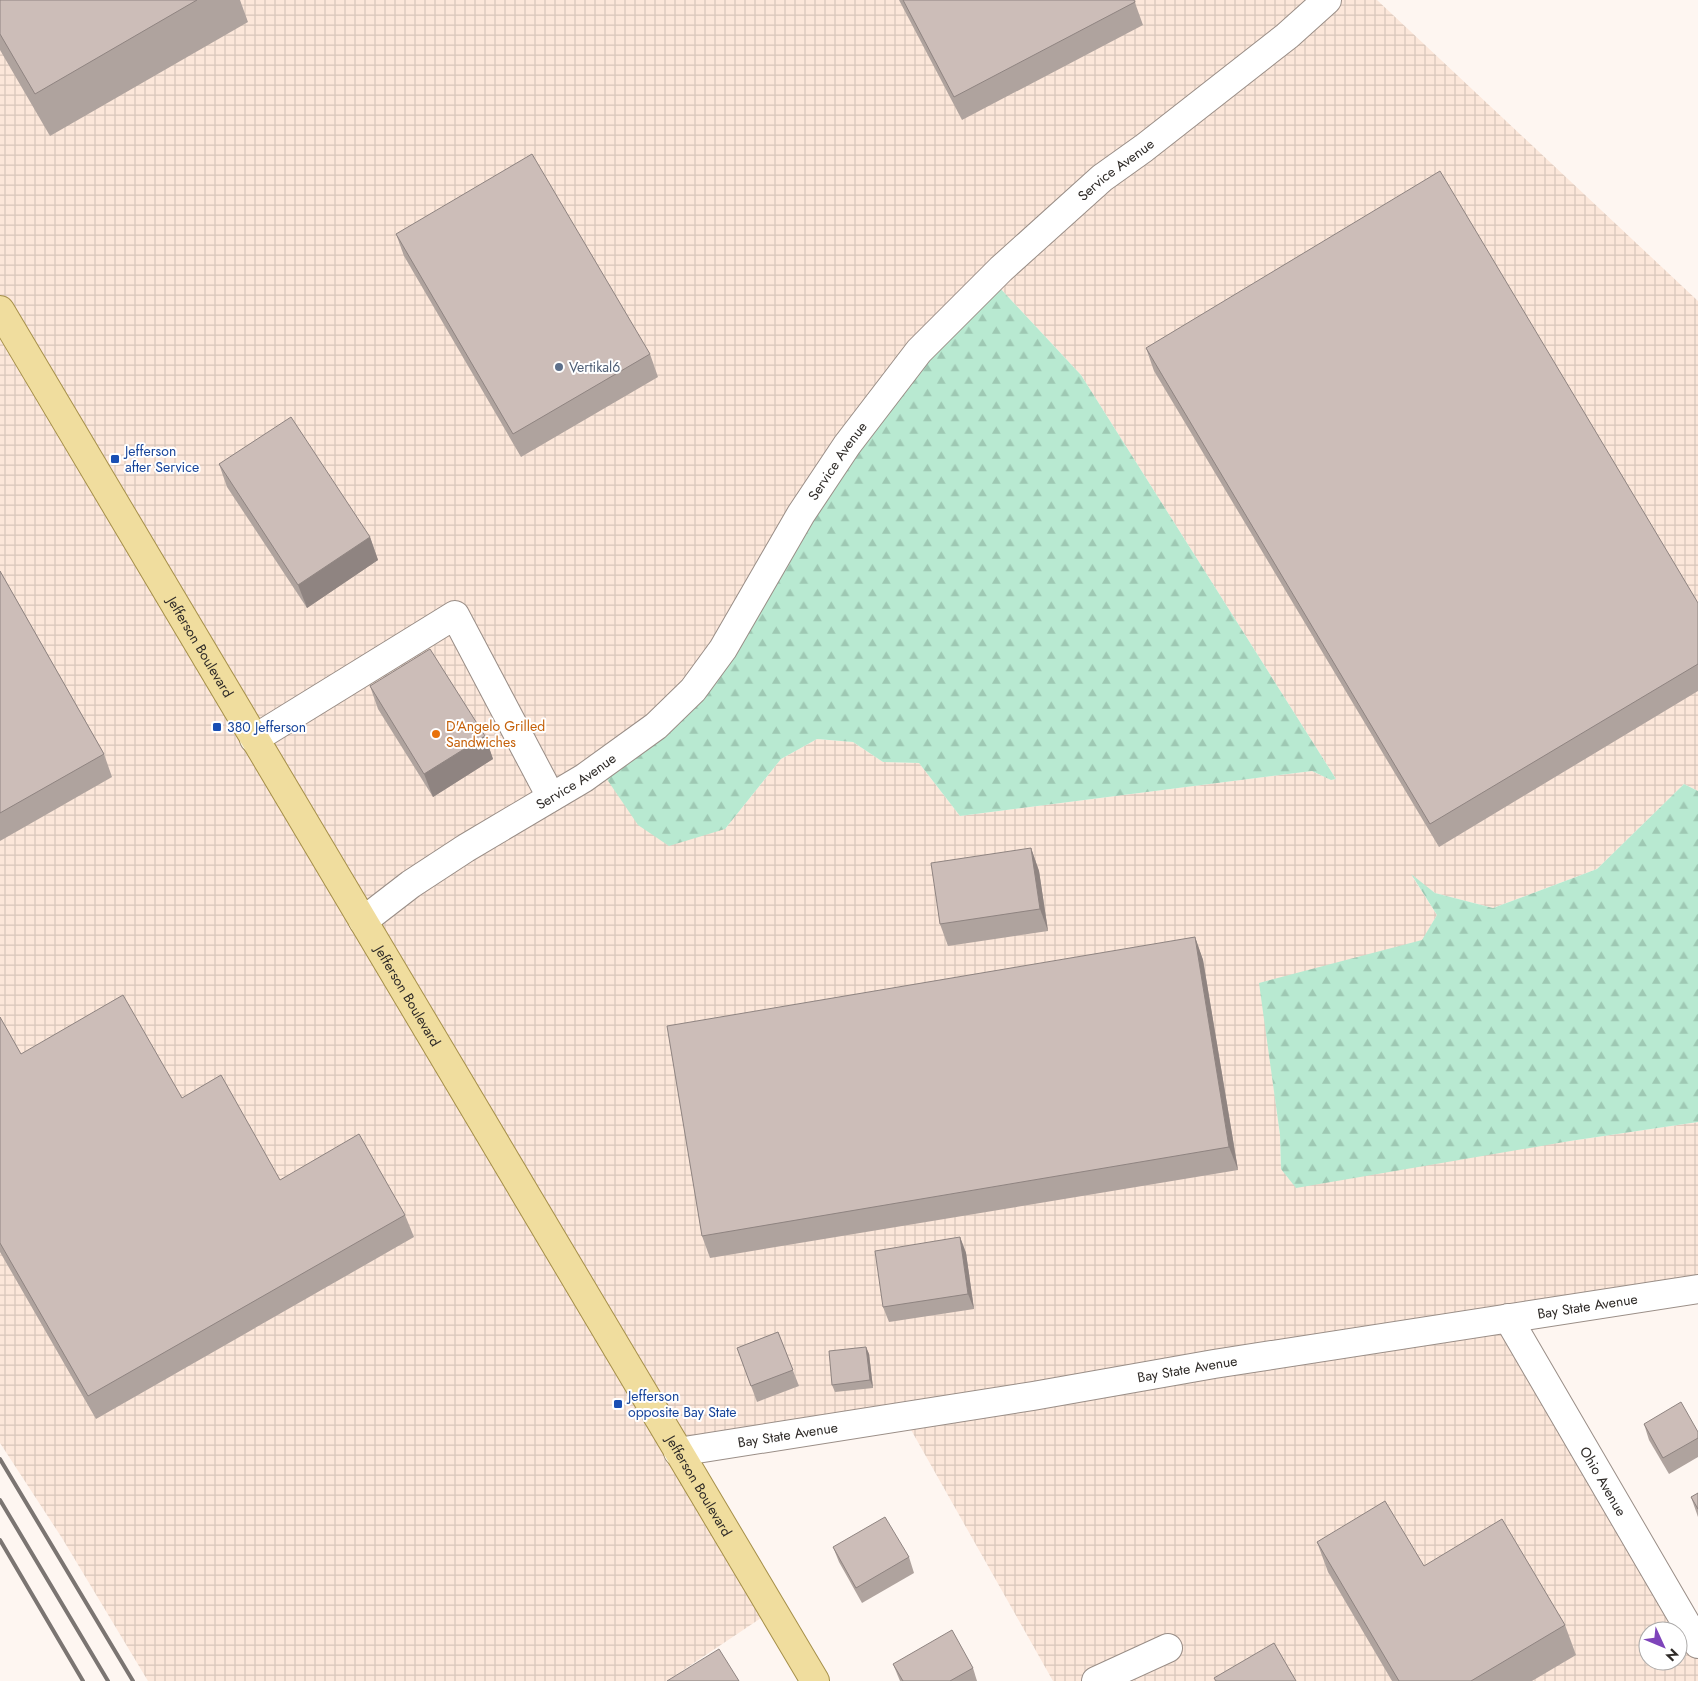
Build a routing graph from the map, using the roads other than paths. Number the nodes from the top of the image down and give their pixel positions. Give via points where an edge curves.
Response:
1 (1327, 0) edge
2 (0, 310) edge
3 (254, 739) junction
4 (551, 797) junction
5 (363, 921) junction
6 (1698, 1289) edge
7 (1508, 1318) junction
8 (678, 1452) junction
9 (1698, 1644) edge
10 (1168, 1648) dead end
11 (815, 1681) edge
12 (1096, 1681) edge

1 - 4 street, Service Avenue via 1287,36 1102,178 945,323 919,351 842,453 801,514 723,649 693,690 656,726
2 - 3 main road, Jefferson Boulevard
3 - 4 street via 455,615
3 - 5 main road, Jefferson Boulevard
4 - 5 street, Service Avenue via 411,884
5 - 8 main road, Jefferson Boulevard
6 - 7 street, Bay State Avenue
7 - 8 street, Bay State Avenue
7 - 9 street, Ohio Avenue
8 - 11 main road, Jefferson Boulevard
10 - 12 street

